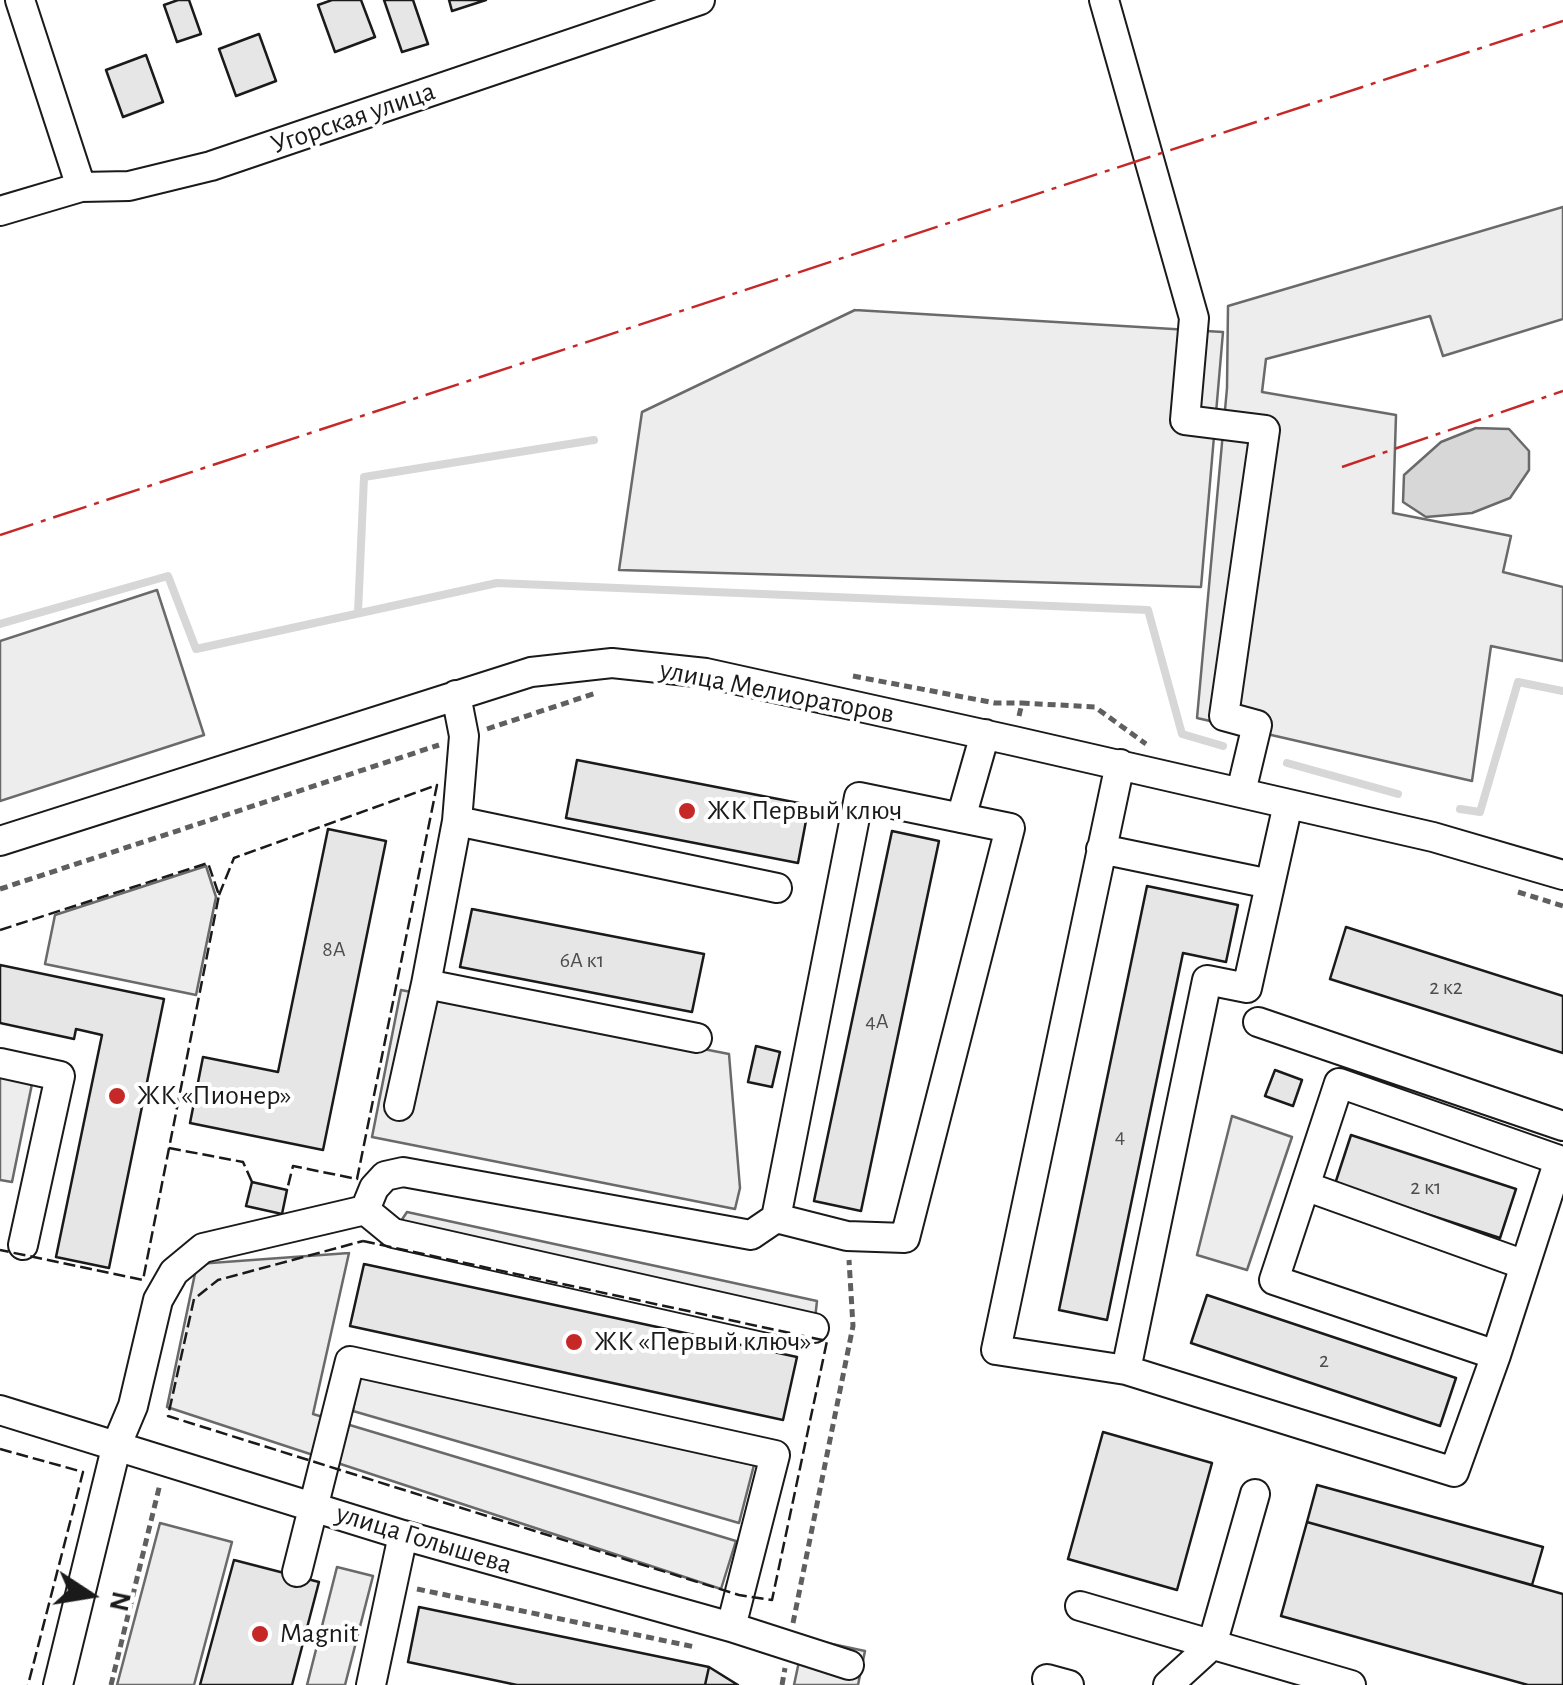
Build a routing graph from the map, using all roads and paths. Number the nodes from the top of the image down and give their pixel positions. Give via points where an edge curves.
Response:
1 (20, 0) edge
2 (700, 0) edge
3 (1104, 0) edge
4 (81, 186) junction
5 (0, 211) edge
6 (849, 675) dead end
7 (604, 690) dead end
8 (456, 695) junction
9 (1022, 703) dead end
10 (985, 734) junction
11 (464, 736) junction
12 (1120, 764) junction
13 (1242, 792) junction
14 (1288, 804) junction
15 (961, 818) junction
16 (457, 821) junction
17 (0, 841) edge
18 (1101, 849) junction
19 (1563, 875) edge
20 (1270, 884) junction
21 (777, 888) dead end
22 (1510, 888) dead end
23 (0, 889) edge
24 (1563, 906) edge
25 (426, 984) junction
26 (1258, 1022) dead end
27 (697, 1038) dead end
28 (0, 1063) edge
29 (399, 1106) dead end
30 (1563, 1126) edge
31 (1305, 1186) junction
32 (364, 1210) junction
33 (776, 1218) junction
34 (848, 1236) junction
35 (23, 1245) dead end
36 (1525, 1266) junction
37 (814, 1328) dead end
38 (1496, 1355) junction
39 (1126, 1370) junction
40 (0, 1410) edge
41 (116, 1444) junction
42 (166, 1460) junction
43 (1255, 1494) dead end
44 (314, 1506) junction
45 (403, 1535) junction
46 (297, 1572) dead end
47 (414, 1588) dead end
48 (1080, 1606) dead end
49 (732, 1627) junction
50 (1212, 1644) junction
51 (789, 1646) junction
52 (707, 1649) dead end
53 (849, 1666) dead end
54 (58, 1685) edge
55 (111, 1685) edge
56 (372, 1685) edge
57 (782, 1685) edge
58 (1168, 1685) edge
59 (1351, 1685) edge

1 - 4 street
2 - 4 street, Угорская улица via 211,166 129,186
3 - 13 street via 1194,318 1186,420 1265,430 1224,716 1257,725
4 - 5 street, Угорская улица
6 - 9 path
7 - 11 path
8 - 10 street, улица Мелиораторов via 531,672 612,663 706,674
8 - 11 street
8 - 17 street, улица Мелиораторов
10 - 12 street, улица Мелиораторов
10 - 15 street
11 - 16 street
11 - 23 path
12 - 13 street, улица Мелиораторов
12 - 18 street
13 - 14 street, улица Мелиораторов
14 - 19 street, улица Мелиораторов
14 - 20 street
15 - 33 street via 858,797
15 - 34 street via 1010,828 905,1238
16 - 21 street
16 - 25 street
18 - 20 street
18 - 39 street via 996,1350
20 - 39 street via 1247,988 1206,980
22 - 24 path
25 - 27 street
25 - 29 street
26 - 30 street
28 - 35 street via 60,1076
31 - 36 street
31 - 36 street via 1339,1083 1559,1160
31 - 38 street via 1274,1280
32 - 33 street via 385,1176 403,1172 751,1235
32 - 37 street via 392,1233
32 - 41 street via 203,1248 174,1272 158,1300 133,1406
33 - 34 street
34 - 51 path via 853,1326
36 - 38 street
38 - 39 street via 1454,1472
40 - 41 street, улица Голышева
41 - 42 street, улица Голышева
41 - 54 street
42 - 44 street, улица Голышева
42 - 55 path
43 - 50 street
44 - 45 street, улица Голышева
44 - 46 street
44 - 49 street via 350,1361 775,1455
45 - 49 street, улица Голышева
45 - 56 street
47 - 52 path
48 - 50 street
49 - 51 street, улица Голышева
50 - 58 street
50 - 59 street
51 - 53 street, улица Голышева
51 - 57 path

